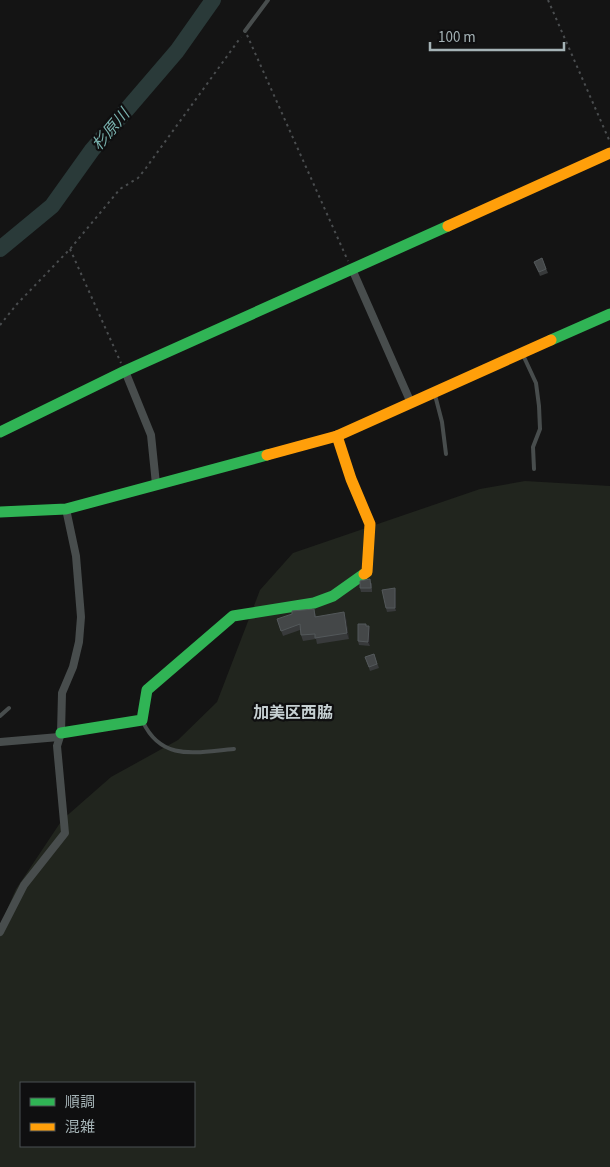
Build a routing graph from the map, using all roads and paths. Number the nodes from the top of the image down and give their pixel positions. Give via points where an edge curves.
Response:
1 (268, 0) edge
2 (548, 0) edge
3 (245, 31) junction
4 (610, 142) edge
5 (610, 152) edge
6 (70, 249) junction
7 (352, 269) junction
8 (610, 314) edge
9 (0, 326) edge
10 (522, 353) junction
11 (124, 371) junction
12 (435, 392) junction
13 (411, 403) junction
14 (0, 432) edge
15 (337, 436) junction
16 (446, 454) dead end
17 (534, 469) dead end
18 (156, 484) junction
19 (66, 509) junction
20 (0, 512) edge
21 (9, 708) dead end
22 (0, 716) edge
23 (142, 720) junction
24 (60, 735) junction
25 (0, 742) edge
26 (234, 749) dead end
27 (0, 932) edge

1 - 3 lane
2 - 4 path
3 - 6 path via 138,178 120,189
3 - 7 path
5 - 7 street
6 - 9 path
6 - 11 path
7 - 11 street
7 - 13 street
8 - 10 street
10 - 12 street
10 - 17 lane via 536,382 539,406 540,429 533,446
11 - 14 street
11 - 18 street via 151,435
12 - 13 street
12 - 16 lane
13 - 15 street
15 - 18 street
15 - 23 street via 370,524 367,572 333,596 314,603 233,616 147,690
18 - 19 street
19 - 20 street
19 - 24 street via 76,556 81,617 73,667 62,693
21 - 22 lane
23 - 24 street
23 - 26 lane via 159,745 173,751
24 - 25 street
24 - 27 street via 57,746 66,833 24,885

